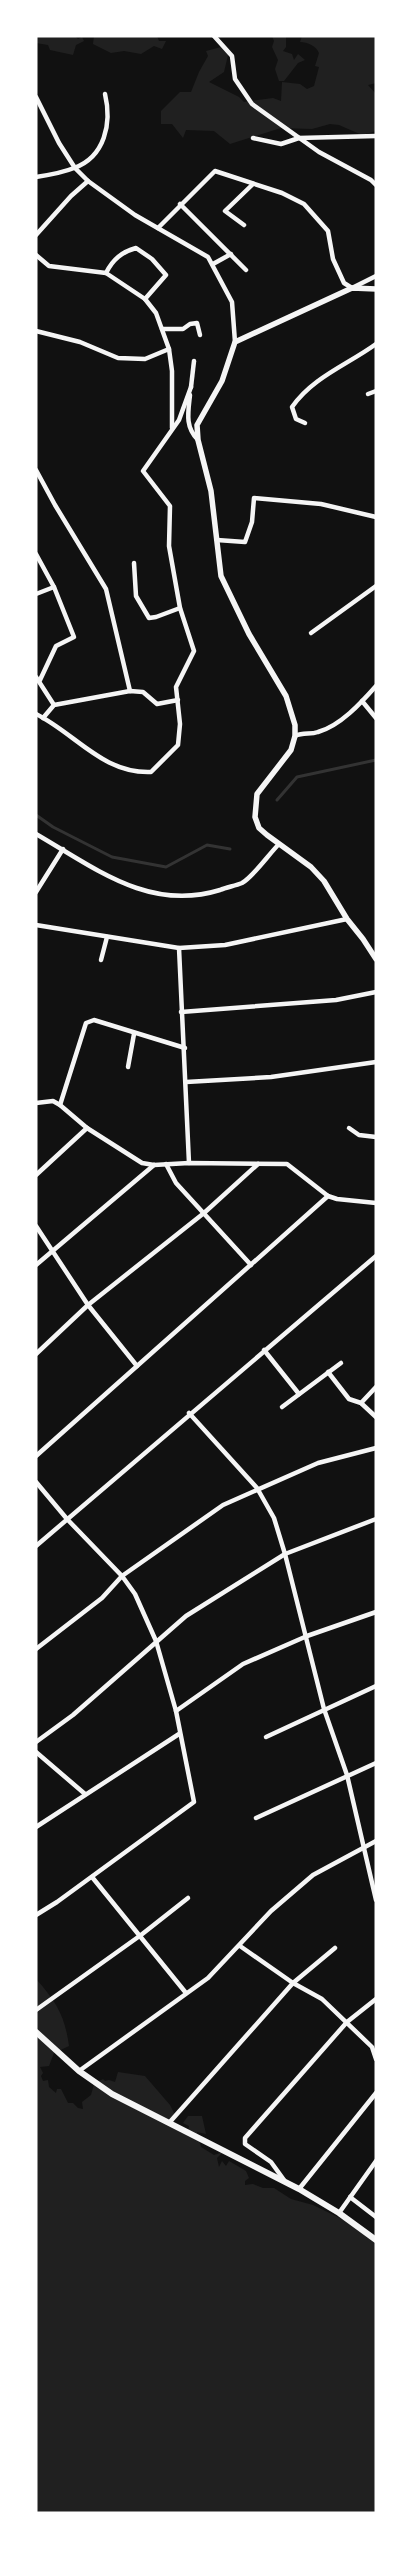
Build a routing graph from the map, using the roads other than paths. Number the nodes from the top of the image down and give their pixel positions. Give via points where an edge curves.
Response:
1 (214, 36) edge
2 (105, 94) dead end
3 (36, 97) edge
4 (376, 136) edge
5 (253, 138) dead end
6 (299, 138) junction
7 (75, 168) junction
8 (36, 178) edge
9 (88, 181) junction
10 (253, 184) junction
11 (376, 184) edge
12 (180, 204) junction
13 (244, 226) dead end
14 (158, 228) junction
15 (36, 235) edge
16 (231, 254) junction
17 (36, 255) edge
18 (213, 264) junction
19 (246, 270) dead end
20 (106, 273) junction
21 (376, 276) edge
22 (352, 288) junction
23 (376, 289) edge
24 (145, 299) junction
25 (162, 329) junction
26 (36, 331) edge
27 (200, 335) dead end
28 (235, 342) junction
29 (376, 344) edge
30 (169, 350) junction
31 (194, 361) dead end
32 (191, 387) junction
33 (376, 391) edge
34 (368, 394) dead end
35 (305, 422) dead end
36 (172, 429) junction
37 (198, 440) junction
38 (36, 470) edge
39 (376, 517) edge
40 (217, 540) junction
41 (36, 554) edge
42 (134, 563) dead end
43 (376, 586) edge
44 (54, 587) junction
45 (36, 594) edge
46 (180, 608) junction
47 (311, 633) dead end
48 (38, 678) edge
49 (376, 686) edge
50 (130, 691) junction
51 (178, 700) junction
52 (362, 702) junction
53 (54, 705) junction
54 (36, 714) edge
55 (43, 718) junction
56 (376, 718) edge
57 (295, 736) junction
58 (36, 834) edge
59 (279, 844) junction
60 (63, 849) junction
61 (36, 892) edge
62 (347, 919) junction
63 (36, 925) edge
64 (107, 937) junction
65 (180, 948) junction
66 (376, 959) edge
67 (101, 960) dead end
68 (376, 992) edge
69 (181, 1012) junction
70 (134, 1034) junction
71 (185, 1048) junction
72 (376, 1062) edge
73 (128, 1067) dead end
74 (186, 1082) junction
75 (36, 1103) edge
76 (60, 1105) junction
77 (87, 1128) junction
78 (349, 1128) dead end
79 (376, 1137) edge
80 (189, 1163) junction
81 (166, 1164) junction
82 (258, 1164) junction
83 (154, 1165) junction
84 (36, 1175) edge
85 (328, 1196) junction
86 (376, 1203) edge
87 (204, 1213) junction
88 (36, 1226) edge
89 (53, 1251) junction
90 (376, 1256) edge
91 (251, 1265) junction
92 (36, 1266) edge
93 (88, 1305) junction
94 (264, 1350) junction
95 (36, 1354) edge
96 (341, 1363) dead end
97 (138, 1366) junction
98 (328, 1372) junction
99 (376, 1388) edge
100 (299, 1394) junction
101 (361, 1403) junction
102 (282, 1407) dead end
103 (190, 1413) junction
104 (376, 1418) edge
105 (376, 1448) edge
106 (36, 1456) edge
107 (36, 1482) edge
108 (258, 1488) junction
109 (376, 1519) edge
110 (67, 1520) junction
111 (36, 1546) edge
112 (285, 1554) junction
113 (122, 1576) junction
114 (376, 1612) edge
115 (307, 1636) junction
116 (156, 1641) junction
117 (36, 1649) edge
118 (376, 1686) edge
119 (324, 1709) junction
120 (176, 1711) junction
121 (179, 1734) junction
122 (266, 1737) dead end
123 (36, 1742) edge
124 (36, 1752) edge
125 (376, 1763) edge
126 (347, 1775) junction
127 (85, 1794) junction
128 (256, 1818) dead end
129 (36, 1827) edge
130 (376, 1841) edge
131 (363, 1847) junction
132 (92, 1877) junction
133 (188, 1898) dead end
134 (376, 1900) edge
135 (36, 1915) edge
136 (141, 1935) junction
137 (240, 1946) junction
138 (335, 1948) dead end
139 (293, 1983) junction
140 (186, 1993) junction
141 (376, 2000) edge
142 (36, 2010) edge
143 (347, 2022) junction
144 (36, 2032) edge
145 (374, 2046) edge
146 (376, 2059) edge
147 (79, 2071) junction
148 (376, 2093) edge
149 (169, 2123) junction
150 (376, 2161) edge
151 (284, 2181) junction
152 (300, 2189) junction
153 (350, 2197) junction
154 (339, 2213) junction
155 (376, 2217) edge
156 (376, 2240) edge

1 - 6 street via 232,56 235,79 252,104
2 - 7 street via 109,111 105,136 98,153
3 - 7 street
4 - 6 street
5 - 6 street via 280,144
6 - 11 street
7 - 8 street
7 - 9 street
9 - 14 street
9 - 15 street
10 - 12 street via 215,171
10 - 13 street via 225,211
10 - 22 street via 304,204 328,230 334,259 344,283
12 - 14 street
12 - 16 street
14 - 18 street via 208,257
16 - 18 street
16 - 19 street
17 - 20 street via 49,266
18 - 28 street via 232,302
20 - 24 street
20 - 24 street via 123,251 136,248 152,259 166,275
21 - 22 street
22 - 23 street
22 - 28 street
24 - 25 street via 156,313
25 - 27 street via 183,329 197,323
25 - 30 street
26 - 30 street via 80,342 118,358 145,359
28 - 37 street via 222,380 197,425
29 - 35 street via 314,383 300,396 292,408 296,419
30 - 36 street
31 - 32 street
32 - 36 street via 179,420
32 - 37 street via 188,420 191,433
33 - 34 street
36 - 46 street via 143,471 170,506 169,546
37 - 40 street via 211,491
38 - 50 street via 106,589
39 - 40 street via 321,504 254,498 252,522 245,542
40 - 57 street via 221,576 249,634 286,696
41 - 44 street
42 - 46 street via 136,596 148,618
43 - 47 street
44 - 45 street
44 - 48 street via 74,636 56,646
46 - 51 street via 194,651 176,688
48 - 53 street
49 - 52 street
50 - 51 street via 143,692 157,704
50 - 53 street
51 - 55 street via 178,745 150,772 114,767
52 - 56 street
52 - 57 street via 319,732
53 - 55 street
54 - 55 street
57 - 59 street via 291,750 257,794 254,805 259,828
58 - 60 street
59 - 60 street via 243,882 187,897 156,894 124,885
59 - 62 street via 311,867 324,881
60 - 61 street
62 - 65 street via 225,945
62 - 66 street
63 - 64 street
64 - 65 street
64 - 67 street
65 - 69 street
68 - 69 street via 336,1000
69 - 71 street
70 - 71 street
70 - 73 street
70 - 76 street via 94,1020 86,1024
71 - 74 street
72 - 74 street via 281,1076
74 - 80 street
75 - 76 street via 53,1101
76 - 77 street
77 - 83 street via 131,1157
77 - 84 street
78 - 79 street via 359,1135
80 - 81 street
80 - 82 street
81 - 83 street
81 - 87 street via 176,1183
82 - 85 street via 287,1164
82 - 87 street
83 - 89 street
85 - 86 street via 337,1200
85 - 91 street
87 - 91 street
87 - 93 street
88 - 89 street
89 - 92 street
89 - 93 street
90 - 94 street
91 - 97 street
93 - 95 street
93 - 97 street
94 - 100 street
94 - 103 street
96 - 98 street
97 - 106 street
98 - 100 street
98 - 101 street via 350,1399
99 - 101 street
100 - 102 street
101 - 104 street
103 - 108 street
103 - 110 street
105 - 108 street via 318,1464
107 - 110 street
108 - 112 street via 274,1518
108 - 113 street via 223,1506
109 - 112 street
110 - 111 street
110 - 113 street
112 - 115 street
112 - 116 street via 186,1616
113 - 116 street via 135,1594
113 - 117 street via 102,1598
114 - 115 street
115 - 119 street
115 - 120 street via 243,1664
116 - 120 street
116 - 123 street via 73,1715
118 - 119 street
119 - 122 street
119 - 126 street
120 - 121 street
121 - 127 street
121 - 132 street via 194,1802
124 - 127 street
125 - 126 street
126 - 128 street
126 - 131 street
127 - 129 street
130 - 131 street
131 - 134 street
131 - 137 street via 313,1875 271,1911
132 - 135 street
132 - 136 street
133 - 136 street
136 - 140 street
136 - 142 street
137 - 139 street
137 - 140 street via 208,1978
138 - 139 street
139 - 143 street via 322,1999
139 - 149 street
140 - 147 street
141 - 143 street
143 - 145 street
143 - 151 street via 245,2138 245,2144 271,2162
144 - 147 main road
145 - 146 street
147 - 149 main road via 112,2094
148 - 152 street
149 - 151 main road
150 - 153 street
151 - 152 main road
152 - 154 main road
153 - 154 street
153 - 155 street
154 - 156 main road

